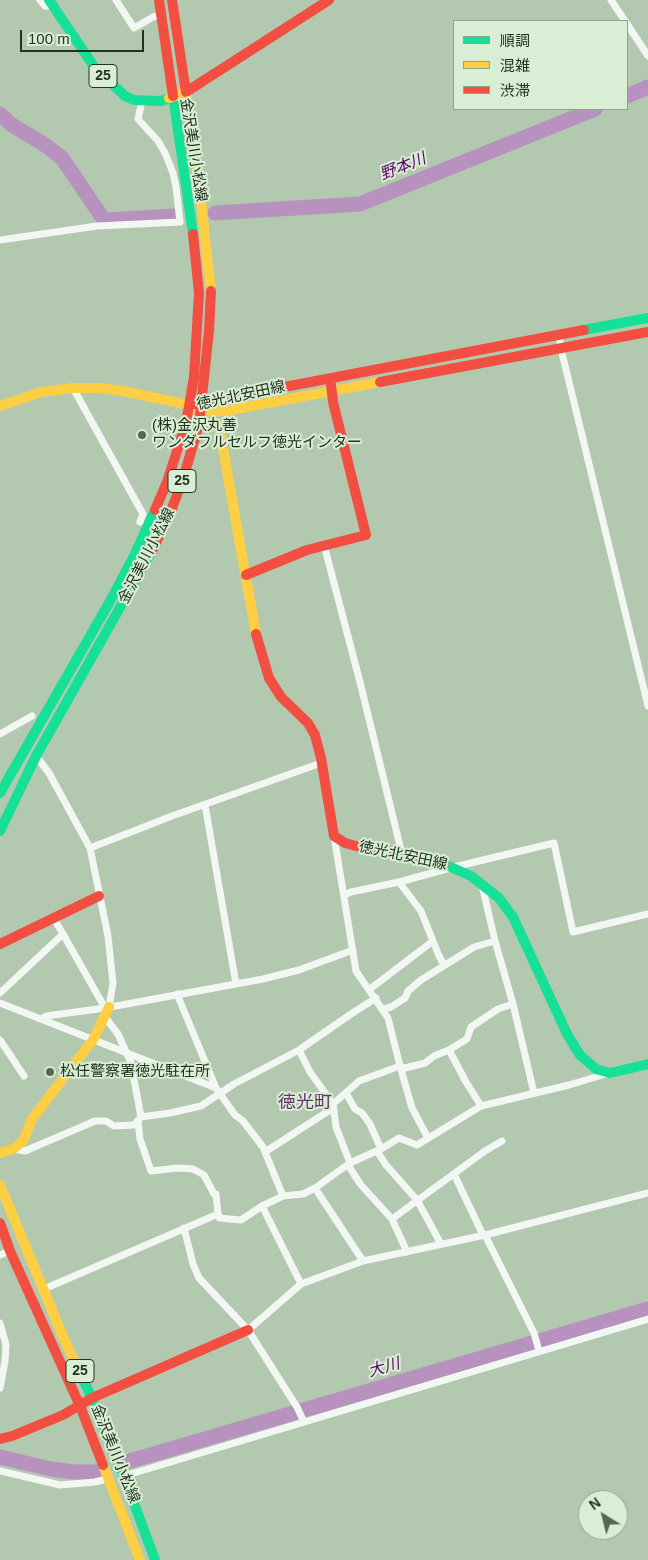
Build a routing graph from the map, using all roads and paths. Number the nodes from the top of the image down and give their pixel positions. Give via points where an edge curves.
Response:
1 (40, 0) edge
2 (116, 0) edge
3 (159, 0) edge
4 (172, 0) edge
5 (327, 0) edge
6 (611, 0) edge
7 (52, 2) edge
8 (161, 16) junction
9 (624, 20) edge
10 (628, 26) edge
11 (647, 54) edge
12 (186, 92) junction
13 (173, 96) junction
14 (142, 101) junction
15 (0, 240) edge
16 (648, 318) edge
17 (648, 332) edge
18 (559, 335) junction
19 (561, 349) junction
20 (330, 378) junction
21 (73, 388) junction
22 (331, 391) junction
23 (189, 405) junction
24 (0, 406) edge
25 (202, 407) junction
26 (218, 426) dead end
27 (140, 522) dead end
28 (324, 545) junction
29 (246, 575) junction
30 (648, 706) edge
31 (32, 716) dead end
32 (0, 734) edge
33 (36, 756) junction
34 (321, 763) junction
35 (0, 793) edge
36 (205, 805) junction
37 (0, 830) edge
38 (334, 836) junction
39 (90, 848) junction
40 (402, 854) junction
41 (454, 867) junction
42 (398, 882) junction
43 (482, 884) junction
44 (344, 895) junction
45 (99, 896) junction
46 (648, 914) edge
47 (54, 919) junction
48 (63, 934) junction
49 (433, 941) junction
50 (495, 941) junction
51 (0, 944) edge
52 (353, 950) junction
53 (444, 965) junction
54 (236, 984) junction
55 (370, 989) junction
56 (0, 993) edge
57 (178, 994) junction
58 (376, 998) junction
59 (0, 1003) edge
60 (513, 1004) junction
61 (383, 1009) junction
62 (106, 1011) junction
63 (41, 1020) junction
64 (0, 1040) edge
65 (93, 1040) junction
66 (299, 1050) junction
67 (449, 1050) junction
68 (128, 1054) junction
69 (648, 1064) edge
70 (400, 1066) junction
71 (610, 1073) junction
72 (24, 1076) dead end
73 (217, 1091) junction
74 (346, 1093) junction
75 (534, 1093) junction
76 (333, 1106) junction
77 (481, 1106) junction
78 (140, 1119) junction
79 (428, 1138) junction
80 (502, 1141) dead end
81 (13, 1148) junction
82 (379, 1150) junction
83 (265, 1152) junction
84 (0, 1153) edge
85 (349, 1164) junction
86 (454, 1174) junction
87 (0, 1185) edge
88 (315, 1188) junction
89 (648, 1193) edge
90 (283, 1196) junction
91 (418, 1200) junction
92 (262, 1206) junction
93 (218, 1214) junction
94 (392, 1219) junction
95 (0, 1223) edge
96 (184, 1228) junction
97 (484, 1235) junction
98 (441, 1244) junction
99 (10, 1251) junction
100 (407, 1252) junction
101 (0, 1255) edge
102 (362, 1261) junction
103 (301, 1284) junction
104 (44, 1289) junction
105 (648, 1319) edge
106 (0, 1323) edge
107 (248, 1330) junction
108 (538, 1348) junction
109 (0, 1388) edge
110 (92, 1398) junction
111 (80, 1406) junction
112 (303, 1420) junction
113 (0, 1439) edge
114 (0, 1471) edge
115 (124, 1476) junction
116 (110, 1478) junction
117 (140, 1560) edge
118 (155, 1560) edge

1 - 7 street via 45,6
2 - 8 street via 134,28 153,16
3 - 8 main road
4 - 12 main road
5 - 12 main road
6 - 9 street
7 - 14 main road, 25 via 95,68 125,96
8 - 13 main road
10 - 11 street
12 - 13 main road, 金沢美川小松線
12 - 25 main road, 金沢美川小松線 / 25 via 211,291
13 - 14 main road, 金沢美川小松線
13 - 23 main road, 金沢美川小松線 / 25 via 198,277 198,328
14 - 15 street via 138,120 165,153 174,180 180,222 97,226
16 - 18 main road, 徳光北安田線
17 - 19 main road, 徳光北安田線
18 - 19 street
18 - 20 main road, 徳光北安田線
19 - 22 main road, 徳光北安田線
19 - 30 street
20 - 22 main road
20 - 25 main road, 徳光北安田線 via 212,401
21 - 23 main road via 123,391
21 - 24 main road via 41,392
21 - 27 street via 143,514
22 - 25 main road, 徳光北安田線 via 225,411
22 - 28 main road via 366,535
23 - 25 main road, 徳光北安田線
23 - 35 main road, 金沢美川小松線 / 25 via 176,455 151,521 109,603
25 - 33 main road, 金沢美川小松線 / 25 via 184,476 144,566
26 - 29 main road
28 - 29 main road
28 - 40 street
29 - 34 main road via 257,641 269,678 281,697 308,723 315,735
31 - 32 street
33 - 37 main road, 金沢美川小松線 / 25
33 - 39 street via 50,773
34 - 36 street
34 - 38 main road
36 - 39 street
36 - 54 street
38 - 40 main road, 徳光北安田線 via 356,846
38 - 44 street
39 - 45 street
40 - 41 main road, 徳光北安田線
41 - 42 street
41 - 43 main road, 徳光北安田線
41 - 46 street via 554,843 573,932
42 - 44 street
42 - 49 street via 421,911
43 - 50 street
43 - 71 main road, 徳光北安田線 via 499,898 513,917 574,1047 596,1069
44 - 52 street
45 - 47 main road
45 - 62 street via 108,936 113,983
47 - 48 street
47 - 51 main road
48 - 56 street
48 - 62 street
49 - 53 street
49 - 55 street
50 - 53 street via 474,947
50 - 60 street
52 - 54 street via 298,970
52 - 55 street via 356,971
53 - 61 street via 420,980 405,998
54 - 57 street
55 - 58 street
57 - 62 street
57 - 73 street
58 - 61 street
58 - 66 street
59 - 63 street
60 - 67 street via 498,1009 471,1027 467,1039
60 - 75 street
61 - 70 street
62 - 63 street via 46,1016
62 - 65 main road
62 - 68 street
63 - 65 street
64 - 72 street
65 - 68 street
65 - 81 main road via 32,1119 24,1141
66 - 73 street
66 - 76 street
67 - 70 street via 425,1063 405,1068
67 - 77 street
68 - 73 street
68 - 78 street
69 - 71 main road
70 - 74 street via 358,1081
70 - 79 street via 412,1108
71 - 75 street
73 - 78 street via 201,1106
73 - 83 street
74 - 76 street
74 - 82 street via 370,1124
75 - 77 street
76 - 83 street
76 - 85 street via 336,1127
77 - 79 street
78 - 81 street via 134,1125 114,1126 106,1121 95,1121 25,1151
78 - 93 street via 140,1139 151,1171 193,1169 204,1175 216,1194
79 - 82 street via 418,1144 399,1138
80 - 86 street
81 - 84 main road
82 - 85 street
82 - 91 street via 386,1165
83 - 90 street
85 - 88 street
85 - 94 street via 361,1185
86 - 91 street
86 - 97 street
87 - 104 main road, 金沢美川小松線 / 25
88 - 90 street via 303,1194
88 - 102 street
89 - 97 street
90 - 92 street
91 - 94 street
91 - 98 street
92 - 93 street via 242,1220 219,1218
92 - 103 street
93 - 96 street
94 - 100 street
95 - 99 main road, 金沢美川小松線 / 25
96 - 104 street
96 - 107 street via 199,1278
97 - 98 street
97 - 108 street
98 - 100 street
99 - 101 street
99 - 111 main road, 金沢美川小松線 / 25
100 - 102 street
102 - 103 street
103 - 107 street
104 - 110 main road, 金沢美川小松線 / 25
105 - 108 street
106 - 109 street via 6,1345
107 - 110 main road
107 - 112 street
108 - 112 street
110 - 111 main road
110 - 115 main road, 金沢美川小松線 / 25
111 - 113 main road
111 - 116 main road, 金沢美川小松線 / 25
112 - 115 street
114 - 116 street via 60,1485
115 - 118 main road, 金沢美川小松線 / 25
116 - 117 main road, 金沢美川小松線 / 25

